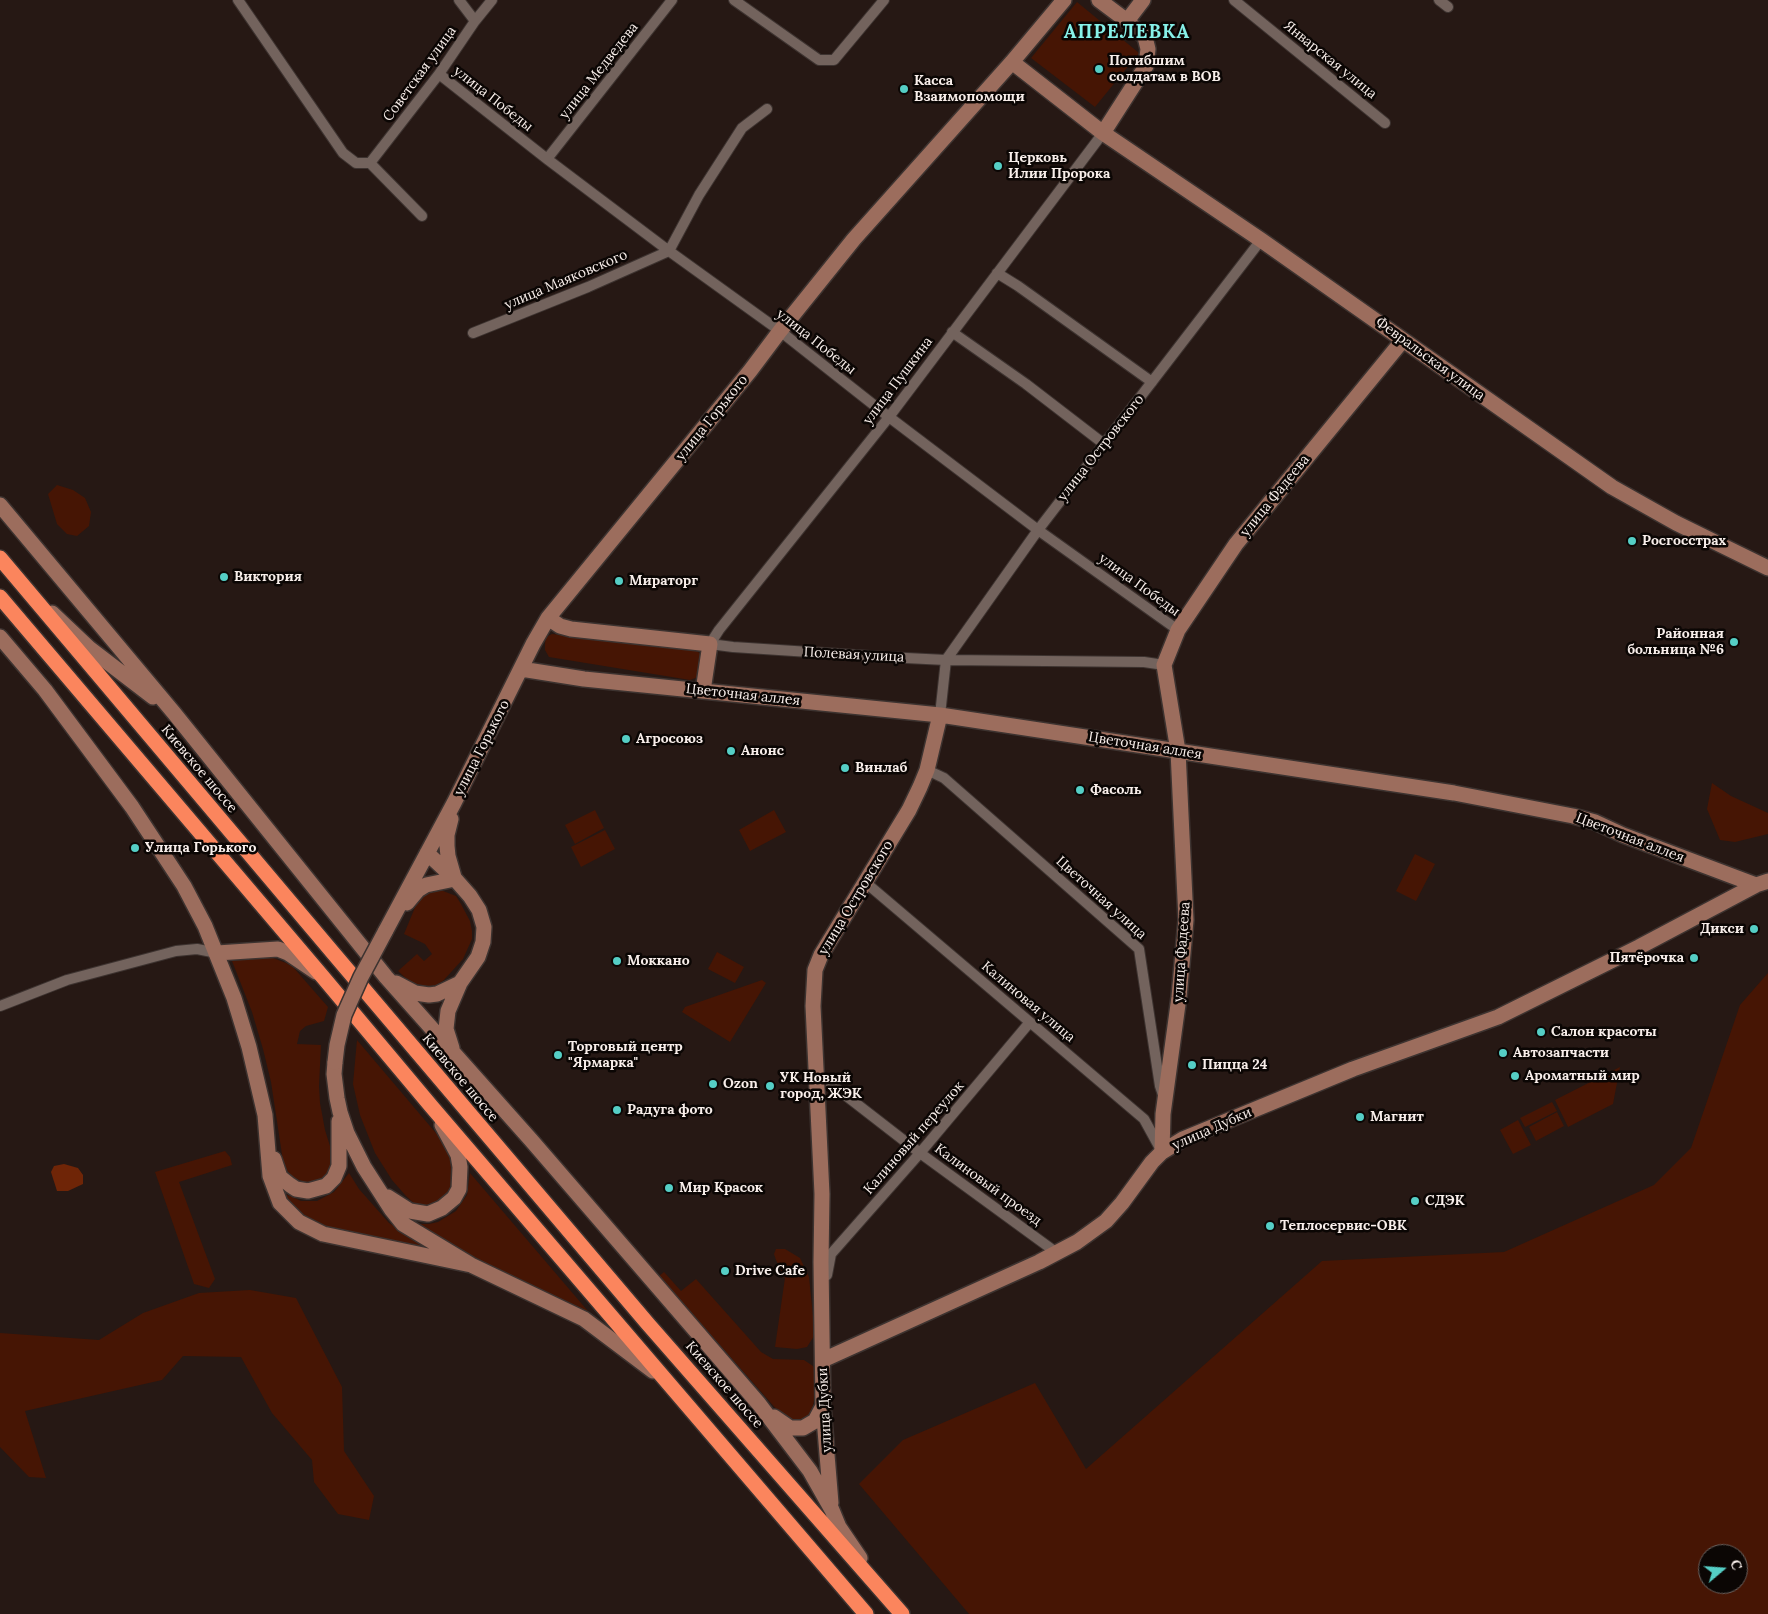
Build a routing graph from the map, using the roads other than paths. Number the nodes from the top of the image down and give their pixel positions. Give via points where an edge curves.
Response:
1 (238, 0) edge
2 (459, 0) edge
3 (492, 0) edge
4 (672, 0) edge
5 (734, 0) edge
6 (884, 0) edge
7 (1064, 0) edge
8 (1099, 0) edge
9 (1143, 0) edge
10 (1234, 0) edge
11 (1439, 0) edge
12 (1448, 7) dead end
13 (1127, 20) junction
14 (474, 21) junction
15 (1012, 62) junction
16 (439, 74) junction
17 (767, 109) dead end
18 (1385, 123) dead end
19 (1103, 133) junction
20 (547, 159) junction
21 (370, 163) junction
22 (422, 216) dead end
23 (1261, 240) junction
24 (669, 251) junction
25 (997, 273) junction
26 (780, 331) junction
27 (952, 332) junction
28 (474, 333) dead end
29 (1403, 340) junction
30 (1152, 382) junction
31 (888, 416) junction
32 (1104, 444) junction
33 (0, 505) edge
34 (1038, 530) junction
35 (0, 558) edge
36 (1768, 568) edge
37 (31, 594) junction
38 (0, 597) edge
39 (548, 618) junction
40 (1178, 630) junction
41 (0, 637) edge
42 (710, 644) junction
43 (946, 660) junction
44 (1164, 665) junction
45 (520, 669) junction
46 (703, 691) junction
47 (174, 713) junction
48 (940, 715) junction
49 (1178, 751) junction
50 (927, 770) junction
51 (454, 803) junction
52 (427, 853) junction
53 (455, 878) junction
54 (865, 882) junction
55 (1762, 883) edge
56 (385, 932) junction
57 (217, 953) junction
58 (322, 976) junction
59 (386, 977) junction
60 (460, 983) junction
61 (0, 1006) edge
62 (1030, 1022) junction
63 (454, 1052) junction
64 (831, 1084) dead end
65 (1165, 1100) junction
66 (431, 1106) junction
67 (340, 1112) junction
68 (268, 1141) junction
69 (1162, 1152) junction
70 (920, 1153) junction
71 (376, 1186) junction
72 (1057, 1253) junction
73 (471, 1265) junction
74 (824, 1269) junction
75 (823, 1360) junction
76 (668, 1382) junction
77 (759, 1404) junction
78 (823, 1406) junction
79 (832, 1510) junction
80 (885, 1594) junction
81 (866, 1614) edge
82 (902, 1614) edge

1 - 21 street via 343,153 356,163
2 - 14 street
3 - 14 street, Советская улица
4 - 20 street, улица Медведева
5 - 6 street via 819,60 834,60
7 - 15 main road, улица Горького
8 - 13 main road
9 - 13 main road
10 - 18 street, Январская улица
11 - 12 street
13 - 19 main road via 1145,38 1148,49 1146,66
14 - 16 street, Советская улица
15 - 19 main road, Февральская улица
15 - 26 main road, улица Горького via 861,232
16 - 20 street, улица Победы
16 - 21 street, Советская улица
17 - 24 street via 742,128 698,196
19 - 23 main road, Февральская улица
19 - 25 street, улица Пушкина
20 - 24 street, улица Победы
21 - 22 street
23 - 29 main road, Февральская улица
23 - 30 street, улица Островского
24 - 26 street, улица Победы
24 - 28 street, улица Маяковского
25 - 27 street, улица Пушкина
25 - 30 street
26 - 31 street, улица Победы
26 - 39 main road, улица Горького
27 - 31 street, улица Пушкина
27 - 32 street
29 - 36 main road, Февральская улица via 1612,487
29 - 40 main road, улица Фадеева via 1236,544
30 - 32 street, улица Островского
31 - 34 street, улица Победы
31 - 42 street, улица Пушкина
32 - 34 street, улица Островского
33 - 47 main road
34 - 40 street, улица Победы
34 - 43 street, улица Островского
35 - 37 highway, Киевское шоссе
37 - 47 main road via 100,658
37 - 80 highway, Киевское шоссе via 648,1324
38 - 58 highway
39 - 42 main road, Полевая улица via 571,629
39 - 45 main road, улица Горького
40 - 44 main road, улица Фадеева
41 - 57 main road via 45,690 132,807 184,886
42 - 43 street, Полевая улица
42 - 46 main road
43 - 44 street, Полевая улица via 1144,662
43 - 48 street
44 - 49 main road, улица Фадеева
45 - 46 main road, Цветочная аллея
45 - 51 main road, улица Горького
46 - 48 main road, Цветочная аллея
47 - 59 main road
48 - 49 main road, Цветочная аллея
48 - 50 main road, улица Островского
49 - 55 main road, Цветочная аллея via 1454,793 1572,816
49 - 65 main road, улица Фадеева via 1186,920
50 - 54 main road, улица Островского via 909,810
50 - 65 street, Цветочная улица via 944,778 1139,949 1160,1086
51 - 52 main road
51 - 53 main road via 446,839
52 - 53 main road
52 - 56 main road
53 - 56 main road via 422,887
53 - 60 main road via 476,905 484,932 478,957
54 - 62 street, Калиновая улица
54 - 74 main road, улица Островского via 815,970 813,1006
55 - 69 main road, улица Дубки via 1498,1017 1353,1068 1183,1139
56 - 67 main road, bridge via 344,1015 336,1044 335,1084
57 - 58 main road via 278,949
57 - 61 street via 197,949 176,951 66,980
57 - 68 main road via 249,1047
58 - 66 highway
59 - 60 main road via 424,995 437,994
59 - 63 main road
60 - 63 main road via 446,1018 446,1029
62 - 69 street, Калиновая улица via 1144,1119
62 - 70 street, Калиновый переулок
63 - 77 main road
64 - 70 street, Калиновый проезд
65 - 69 main road, улица Фадеева
66 - 71 main road via 458,1155 460,1180 454,1198 436,1212 414,1213
66 - 76 highway
67 - 68 main road via 339,1166 331,1182 320,1189 296,1189 285,1182
67 - 71 main road via 354,1148
68 - 73 main road via 270,1176 280,1203 292,1217 306,1226 323,1234
69 - 72 main road, улица Дубки via 1106,1221
70 - 72 street, Калиновый проезд
70 - 74 street, Калиновый переулок via 831,1254
71 - 73 main road via 408,1228
72 - 75 main road, улица Дубки
73 - 76 main road via 584,1319
74 - 75 main road, улица Островского
75 - 78 main road, улица Дубки
76 - 81 highway
77 - 78 main road via 785,1426 798,1429 815,1421
77 - 79 main road via 810,1470
78 - 79 main road, улица Дубки
79 - 80 main road via 844,1536
80 - 82 highway, Киевское шоссе

